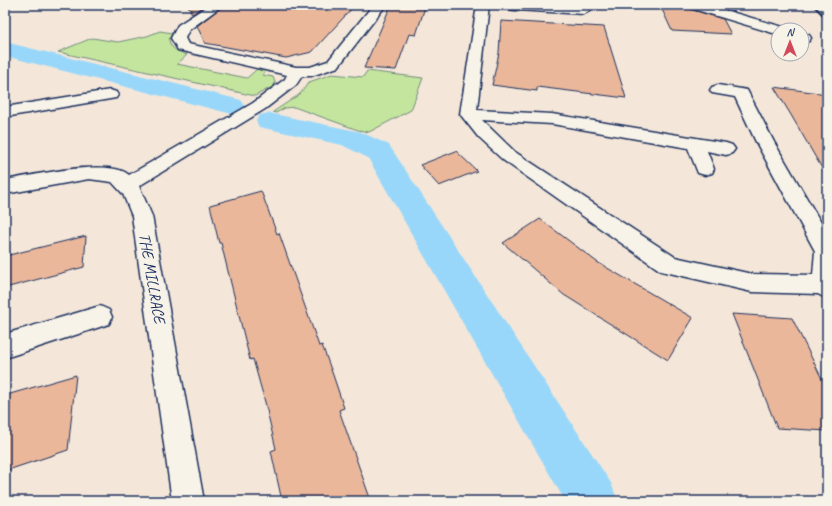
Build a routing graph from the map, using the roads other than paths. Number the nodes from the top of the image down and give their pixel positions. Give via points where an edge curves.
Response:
1 (217, 5) edge
2 (380, 5) edge
3 (482, 5) edge
4 (500, 5) edge
5 (584, 5) edge
6 (694, 5) edge
7 (770, 28) edge
8 (296, 72) junction
9 (718, 90) dead end
10 (110, 95) dead end
11 (5, 112) edge
12 (468, 114) junction
13 (695, 144) junction
14 (726, 149) dead end
15 (705, 169) dead end
16 (127, 186) junction
17 (5, 187) edge
18 (826, 287) edge
19 (100, 317) dead end
20 (5, 346) edge
21 (188, 501) edge

1 - 8 street via 183,28 178,38 183,47
2 - 8 street via 333,64 311,71
3 - 12 street
4 - 5 street via 584,10
6 - 7 street
8 - 16 street via 291,82 259,106
9 - 18 street via 741,93 826,251
10 - 11 street
12 - 13 street via 552,119
12 - 18 street via 509,156 669,265 752,283
13 - 14 street
13 - 15 street
16 - 17 street, THE MILLRACE via 118,176 89,173
16 - 21 street, THE MILLRACE via 132,191 142,216
19 - 20 street

